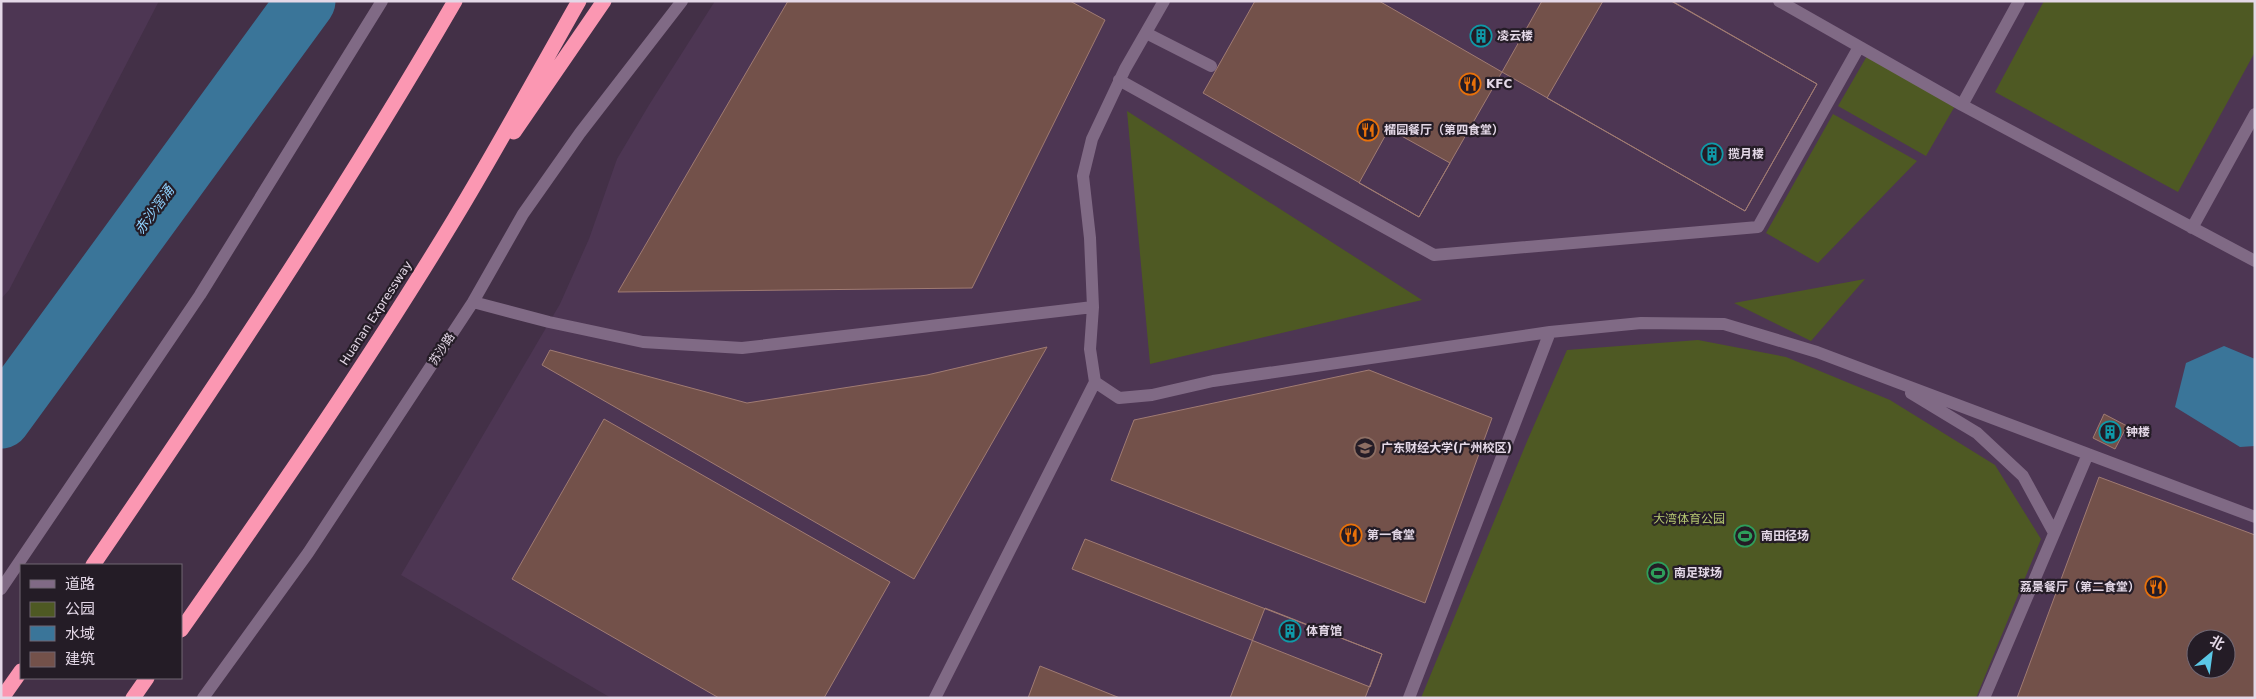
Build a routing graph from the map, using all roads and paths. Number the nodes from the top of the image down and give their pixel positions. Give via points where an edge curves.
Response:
1 (382, 1) edge
2 (455, 1) edge
3 (579, 1) edge
4 (604, 1) edge
5 (682, 1) edge
6 (1164, 1) edge
7 (1779, 1) edge
8 (2019, 1) edge
9 (1146, 33) junction
10 (1859, 46) junction
11 (1211, 66) dead end
12 (1119, 80) junction
13 (1962, 105) junction
14 (2255, 114) edge
15 (455, 218) junction
16 (2192, 228) junction
17 (2255, 261) edge
18 (474, 302) junction
19 (1093, 307) junction
20 (1550, 332) junction
21 (1817, 352) junction
22 (1095, 382) junction
23 (2088, 454) junction
24 (2255, 517) edge
25 (2054, 533) junction
26 (94, 564) edge
27 (1, 589) edge
28 (182, 629) edge
29 (20, 672) edge
30 (146, 679) edge
31 (2, 698) edge
32 (133, 698) edge
33 (203, 698) edge
34 (935, 698) edge
35 (1409, 698) edge
36 (1984, 698) edge

1 - 27 street via 200,295
2 - 26 highway via 396,103
3 - 15 highway, Huanan Expressway
4 - 15 highway
5 - 18 street, 苏沙路 via 580,133 523,214
6 - 9 street
7 - 10 street
8 - 13 street
9 - 11 street
9 - 12 street
10 - 12 street via 1758,227 1434,255
10 - 13 street
12 - 19 street via 1092,139 1083,176
13 - 16 street
14 - 16 street
15 - 28 highway, Huanan Expressway via 248,536
16 - 17 street
18 - 19 street via 643,342 742,348
18 - 33 street, 苏沙路 via 308,553
19 - 22 street via 1090,349
20 - 21 street via 1641,323 1724,324
20 - 22 street via 1213,381 1152,395 1119,398
20 - 35 street
21 - 23 street
21 - 25 street via 1908,392 1977,433 2023,476
22 - 34 street
23 - 24 street
23 - 25 street
25 - 36 street
29 - 31 highway
30 - 32 highway

